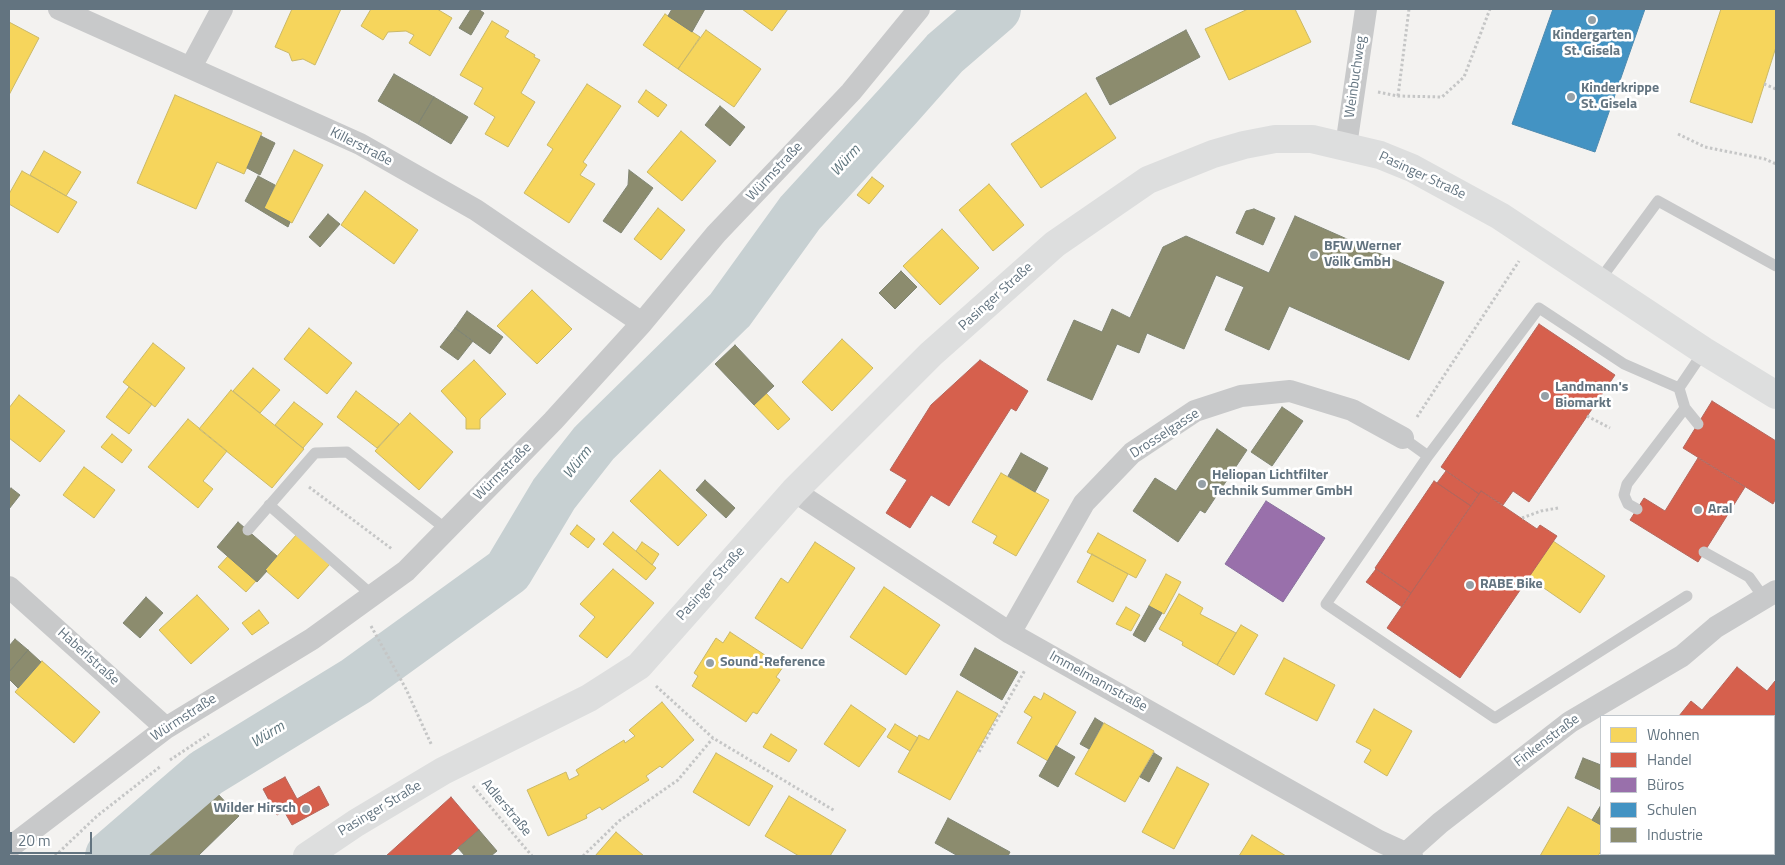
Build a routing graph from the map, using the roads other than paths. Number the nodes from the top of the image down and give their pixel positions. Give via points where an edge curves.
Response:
1 (59, 9) edge
2 (222, 9) edge
3 (919, 9) edge
4 (1366, 9) edge
5 (191, 67) junction
6 (1346, 146) junction
7 (1776, 266) edge
8 (1599, 281) junction
9 (642, 323) junction
10 (1704, 351) junction
11 (1679, 388) junction
12 (1776, 396) edge
13 (1685, 408) junction
14 (1698, 424) dead end
15 (1403, 438) joint
16 (1428, 456) junction
17 (794, 491) junction
18 (269, 506) junction
19 (1636, 509) dead end
20 (446, 529) junction
21 (248, 530) dead end
22 (1704, 552) dead end
23 (9, 587) edge
24 (372, 595) junction
25 (1770, 595) edge
26 (1687, 596) dead end
27 (1010, 633) junction
28 (166, 728) junction
29 (9, 848) edge
30 (1407, 855) edge
31 (307, 856) edge

1 - 5 street, Killerstraße
2 - 5 street
3 - 9 street, Würmstraße via 851,92 716,234
4 - 6 street, Weinbuchweg
5 - 9 street, Killerstraße via 368,148 476,210
6 - 8 main road, Pasinger Straße via 1412,168 1500,216
6 - 17 main road, Pasinger Straße via 1312,139 1275,139 1213,154 1148,180 1055,244 931,354
7 - 8 lane via 1658,201
8 - 10 main road, Pasinger Straße
9 - 20 street, Würmstraße via 553,421
10 - 11 lane
10 - 12 main road, Pasinger Straße
11 - 13 lane
11 - 16 lane via 1624,364 1539,308
13 - 14 lane
13 - 19 lane via 1627,484 1624,495 1628,504
15 - 16 lane
15 - 27 street, Drosselgasse via 1352,410 1290,392 1241,396 1195,411 1132,453 1084,503
16 - 26 lane via 1326,604 1495,718
17 - 27 street, Immelmannstraße
17 - 31 main road, Pasinger Straße via 639,666 589,698 443,771
18 - 20 lane via 316,453 347,452
18 - 21 lane
18 - 24 lane
20 - 24 street, Würmstraße via 412,564
22 - 25 lane via 1749,577
23 - 28 street, Haberlstraße
24 - 28 street, Würmstraße via 312,639
25 - 30 street, Finkenstraße via 1716,627 1682,656 1570,722 1440,823
27 - 30 street, Immelmannstraße
28 - 29 street, Würmstraße

